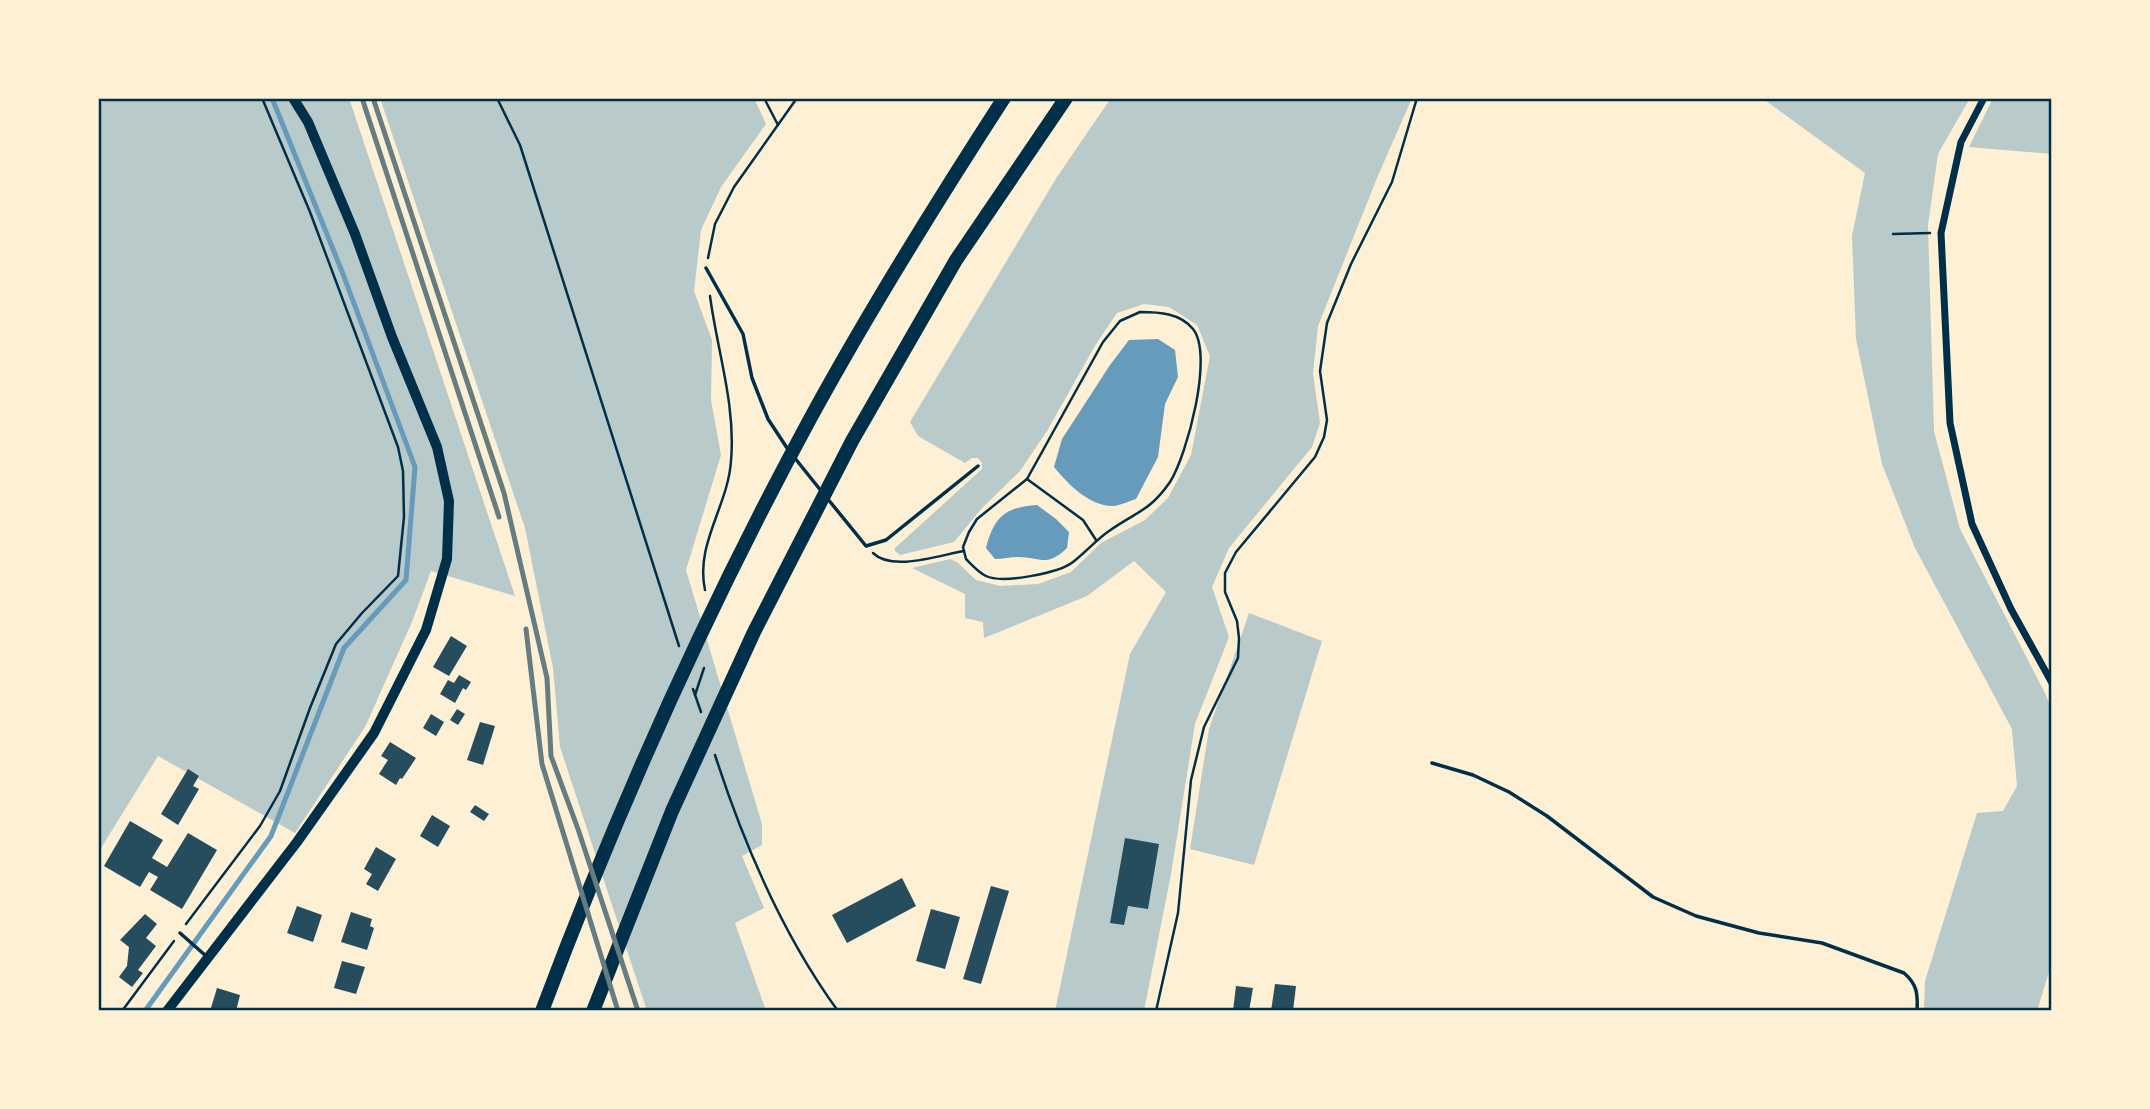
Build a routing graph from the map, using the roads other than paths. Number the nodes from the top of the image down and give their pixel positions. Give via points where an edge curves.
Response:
1 (293, 98) edge
2 (1004, 98) edge
3 (1066, 98) edge
4 (1984, 98) edge
5 (706, 268) road end
6 (978, 466) dead end
7 (2052, 683) edge
8 (1432, 763) dead end
9 (182, 934) road end
10 (204, 954) junction
11 (166, 1011) edge
12 (542, 1011) edge
13 (593, 1011) edge
14 (1917, 1011) edge

1 - 10 main road via 308,122 350,221 437,447 449,501 447,559 426,630 374,733 298,842
2 - 12 highway via 898,266 810,419 712,610
3 - 13 highway via 956,260 852,441 754,632 672,811
4 - 7 street via 1961,142 1941,233 1950,423 1972,524
5 - 6 lane via 743,334 752,378 768,419 866,545 886,540
8 - 14 lane via 1473,775 1519,798 1653,897 1759,933 1822,943 1903,973 1915,983
9 - 10 lane
10 - 11 main road

